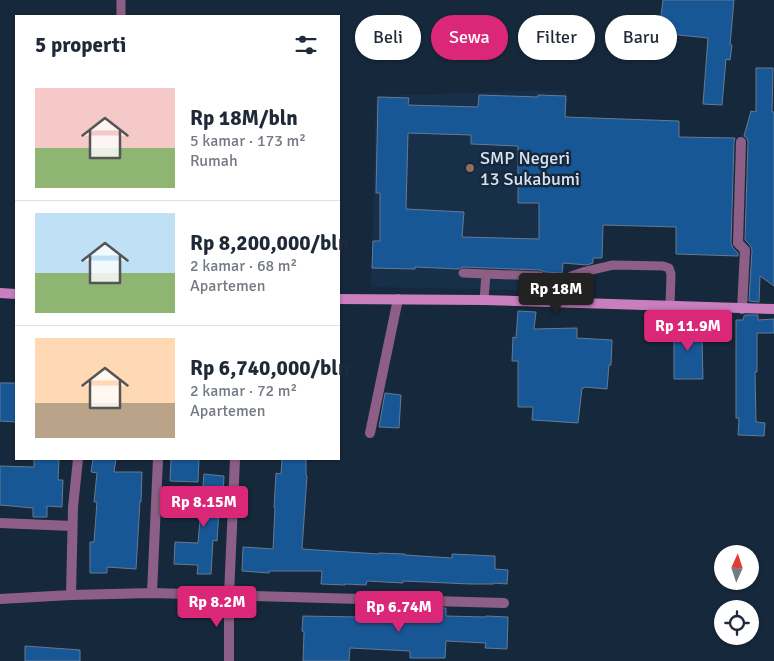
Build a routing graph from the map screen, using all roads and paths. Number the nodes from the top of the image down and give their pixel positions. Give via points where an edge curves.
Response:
1 (121, 0) edge
2 (121, 15) edge
3 (741, 142) dead end
4 (463, 273) dead end
5 (486, 274) junction
6 (0, 293) edge
7 (15, 294) edge
8 (340, 299) edge
9 (398, 299) junction
10 (484, 300) junction
11 (543, 302) junction
12 (569, 302) junction
13 (670, 306) junction
14 (742, 309) junction
15 (774, 310) edge
16 (370, 433) dead end
17 (78, 460) edge
18 (158, 460) edge
19 (235, 460) edge
20 (0, 523) edge
21 (72, 526) junction
22 (152, 593) junction
23 (71, 595) junction
24 (229, 595) junction
25 (0, 599) edge
26 (504, 603) dead end
27 (229, 661) edge

1 - 2 lane
3 - 14 street via 738,243 745,250
4 - 5 lane
5 - 10 lane
5 - 11 lane via 540,276 544,280
6 - 7 main road
8 - 9 main road
9 - 10 main road
9 - 16 street
10 - 11 main road
11 - 12 main road
12 - 13 main road
12 - 13 lane via 571,276 613,265 663,266 669,268 671,274
13 - 14 main road
14 - 15 main road
17 - 21 street
18 - 22 street
19 - 24 street
20 - 21 street
21 - 23 street
22 - 23 street
22 - 24 street
23 - 25 street
24 - 26 street
24 - 27 street

